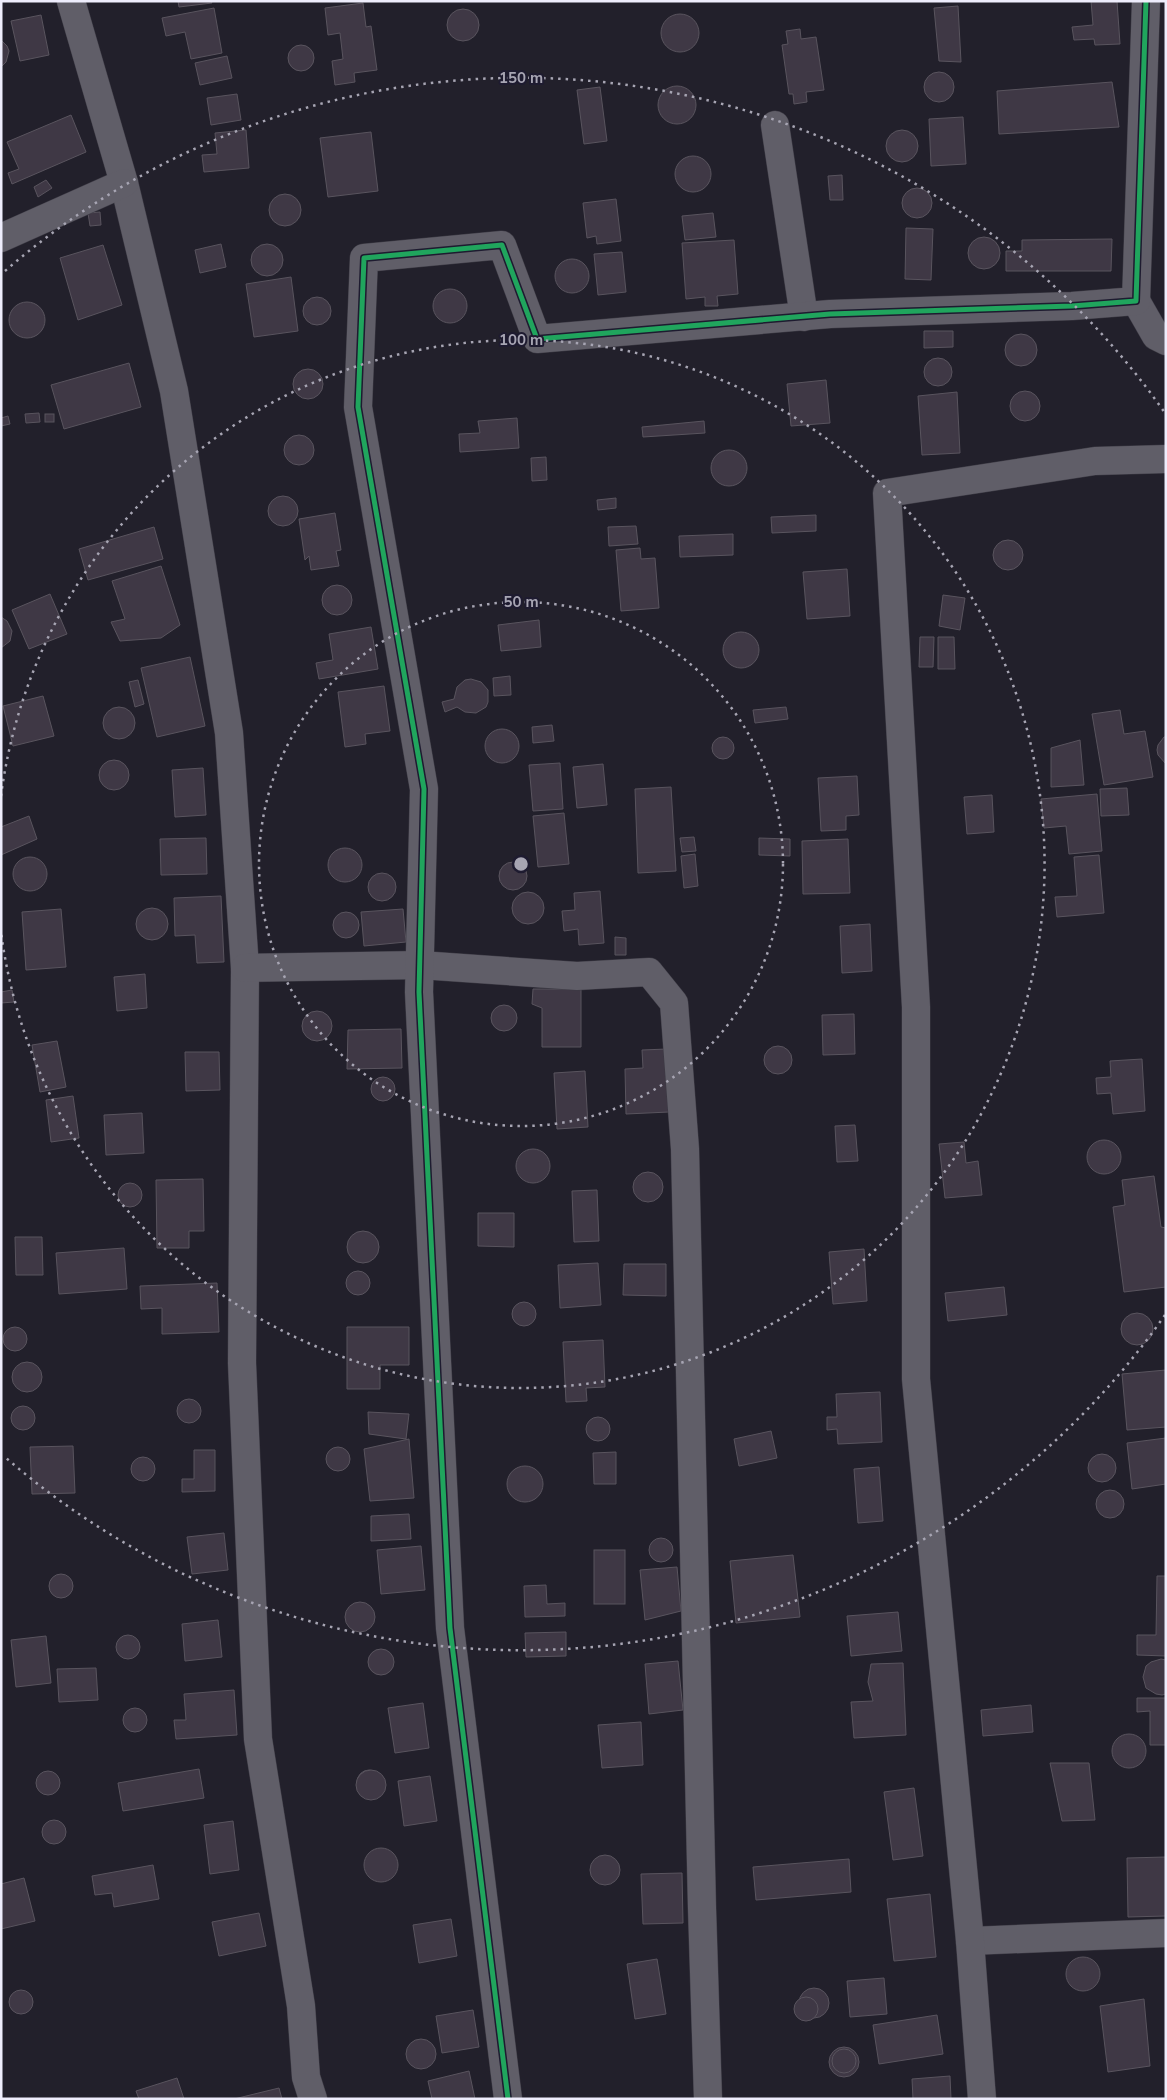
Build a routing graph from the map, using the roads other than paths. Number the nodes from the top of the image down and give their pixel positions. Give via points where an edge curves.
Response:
1 (71, 1) edge
2 (1146, 1) edge
3 (775, 125) dead end
4 (124, 183) junction
5 (1, 238) edge
6 (1136, 301) junction
7 (804, 316) junction
8 (1166, 341) edge
9 (1166, 458) edge
10 (420, 965) junction
11 (245, 968) junction
12 (1166, 1933) edge
13 (970, 1941) junction
14 (313, 2099) edge
15 (508, 2099) edge
16 (708, 2099) edge
17 (982, 2099) edge

1 - 4 street
2 - 6 street
3 - 7 street
4 - 5 street
4 - 11 street via 174,391 229,733
6 - 7 street
6 - 8 street via 1156,336
7 - 10 street via 537,339 502,246 364,258 358,407 424,789
9 - 13 street via 1095,461 887,494 916,1007 916,1379
10 - 11 street
10 - 15 street via 450,1628
10 - 16 street via 577,976 650,972 674,1003 685,1149
11 - 14 street via 242,1363 258,1739 301,2006 306,2077
12 - 13 street
13 - 17 street

